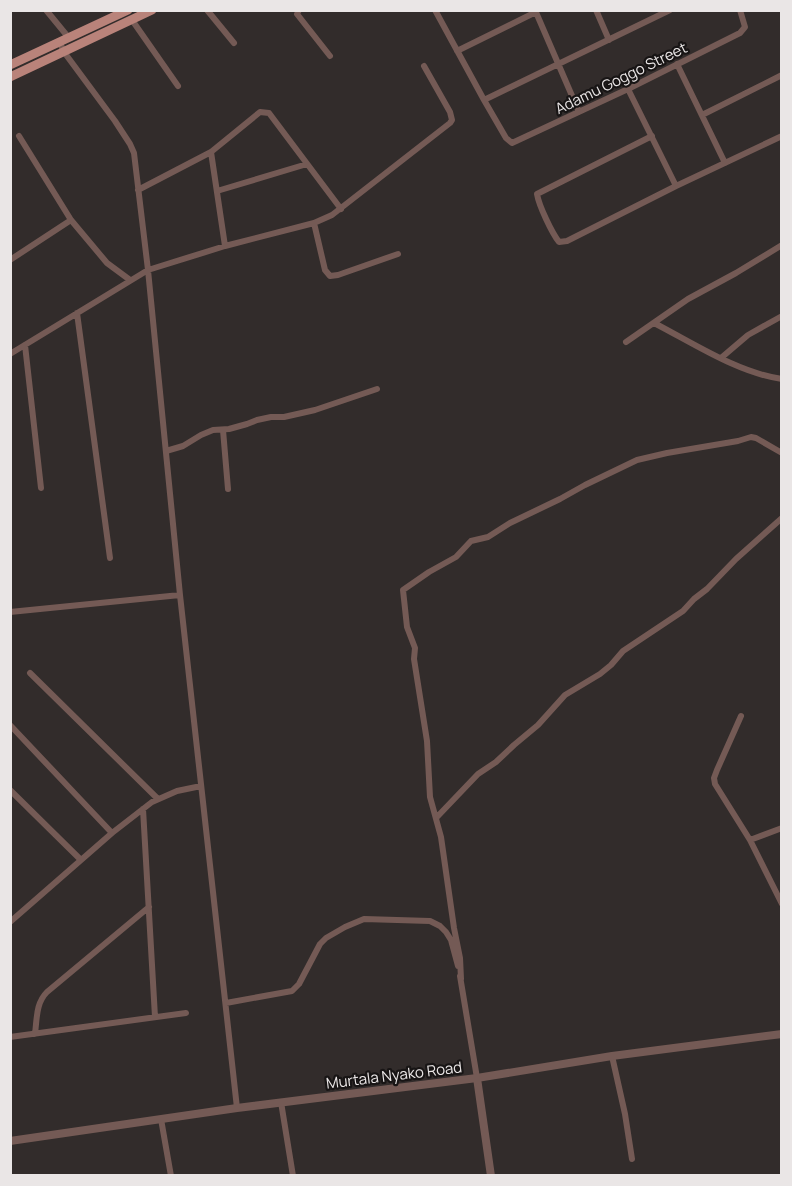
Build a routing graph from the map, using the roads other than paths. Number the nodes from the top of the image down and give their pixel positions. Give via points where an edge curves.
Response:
1 (46, 10) edge
2 (152, 10) edge
3 (207, 10) edge
4 (299, 10) edge
5 (435, 10) edge
6 (596, 10) edge
7 (670, 10) edge
8 (740, 10) edge
9 (124, 11) edge
10 (536, 11) edge
11 (132, 20) junction
12 (69, 38) junction
13 (609, 40) junction
14 (60, 43) junction
15 (234, 43) dead end
16 (457, 51) junction
17 (64, 52) junction
18 (330, 56) dead end
19 (558, 64) junction
20 (677, 64) junction
21 (10, 65) edge
22 (424, 66) dead end
23 (782, 75) edge
24 (10, 77) edge
25 (178, 86) dead end
26 (628, 88) junction
27 (484, 100) junction
28 (579, 112) junction
29 (702, 115) junction
30 (19, 136) dead end
31 (652, 136) junction
32 (782, 136) edge
33 (212, 152) junction
34 (725, 163) junction
35 (307, 164) junction
36 (676, 186) junction
37 (138, 190) junction
38 (217, 191) junction
39 (341, 208) junction
40 (71, 220) junction
41 (314, 223) junction
42 (782, 245) edge
43 (225, 246) junction
44 (398, 254) dead end
45 (10, 260) edge
46 (148, 270) junction
47 (129, 280) junction
48 (78, 313) junction
49 (782, 316) edge
50 (654, 323) junction
51 (626, 342) dead end
52 (25, 345) junction
53 (10, 354) edge
54 (721, 358) junction
55 (782, 379) edge
56 (376, 389) dead end
57 (222, 430) junction
58 (166, 451) junction
59 (782, 453) edge
60 (41, 488) dead end
61 (228, 489) dead end
62 (782, 518) edge
63 (110, 558) dead end
64 (180, 595) junction
65 (10, 612) edge
66 (30, 673) dead end
67 (741, 716) dead end
68 (10, 725) edge
69 (201, 786) junction
70 (10, 790) edge
71 (158, 799) junction
72 (143, 809) junction
73 (436, 818) junction
74 (782, 828) edge
75 (112, 833) junction
76 (750, 840) junction
77 (81, 860) junction
78 (782, 904) edge
79 (149, 907) junction
80 (10, 921) edge
81 (461, 979) junction
82 (226, 1003) junction
83 (186, 1013) dead end
84 (155, 1017) junction
85 (35, 1034) junction
86 (782, 1034) edge
87 (10, 1037) edge
88 (612, 1056) junction
89 (477, 1078) junction
90 (281, 1102) junction
91 (237, 1108) junction
92 (160, 1119) junction
93 (10, 1141) edge
94 (632, 1159) dead end
95 (171, 1176) edge
96 (294, 1176) edge
97 (491, 1176) edge

1 - 12 street
2 - 11 main road
3 - 15 street
4 - 18 street via 297,14
5 - 16 street
6 - 13 street
7 - 13 street
8 - 20 street, Adamu Goggo Street via 746,27 740,33
9 - 12 main road
10 - 16 street
10 - 19 street
11 - 17 main road
11 - 25 street
12 - 14 main road
13 - 19 street
14 - 17 street
14 - 21 main road
16 - 27 street
17 - 24 main road
17 - 37 street via 130,144
19 - 27 street
19 - 28 street
20 - 26 street, Adamu Goggo Street
20 - 29 street
22 - 39 street via 452,120
23 - 29 street
26 - 28 street, Adamu Goggo Street
26 - 31 street
27 - 28 street, Adamu Goggo Street via 506,138 515,143
29 - 34 street
30 - 40 street
31 - 36 street
31 - 36 street via 537,194 538,202 559,242
32 - 34 street
33 - 35 street via 260,112 269,113
33 - 37 street
33 - 38 street
34 - 36 street
35 - 38 street
35 - 39 street
37 - 46 street
38 - 43 street
39 - 41 street
40 - 45 street
40 - 47 street via 107,263
41 - 43 street
41 - 44 street via 325,270 330,276
42 - 50 street via 687,299
43 - 46 street
46 - 47 street
46 - 58 street
47 - 48 street
48 - 52 street
48 - 63 street
49 - 54 street via 748,335
50 - 51 street
50 - 54 street
52 - 53 street
52 - 60 street
54 - 55 street via 742,369
56 - 57 street via 315,410
57 - 58 street via 213,430
57 - 61 street
58 - 64 street
59 - 73 street via 751,437 638,460 488,537 471,541 456,557 405,588 407,627 414,643 428,741 430,797
62 - 73 street via 680,613 623,651 606,669 565,694 538,725 478,774
64 - 65 street
64 - 69 street
66 - 71 street
67 - 76 street via 714,778
68 - 75 street
69 - 71 street
69 - 82 street
70 - 77 street
71 - 72 street
72 - 75 street
72 - 79 street
73 - 81 street
74 - 76 street
75 - 77 street
76 - 78 street
77 - 80 street
79 - 84 street
79 - 85 street via 41,998
81 - 82 street via 452,940 440,926 430,921 364,919 320,944 292,991
81 - 89 street
82 - 91 street
83 - 84 street
84 - 85 street
85 - 87 street
86 - 88 street, Murtala Nyako Road
88 - 89 street, Murtala Nyako Road
88 - 94 street
89 - 90 street, Murtala Nyako Road
89 - 97 street
90 - 91 street, Murtala Nyako Road
90 - 96 street
91 - 92 street, Murtala Nyako Road
92 - 93 street, Murtala Nyako Road
92 - 95 street

